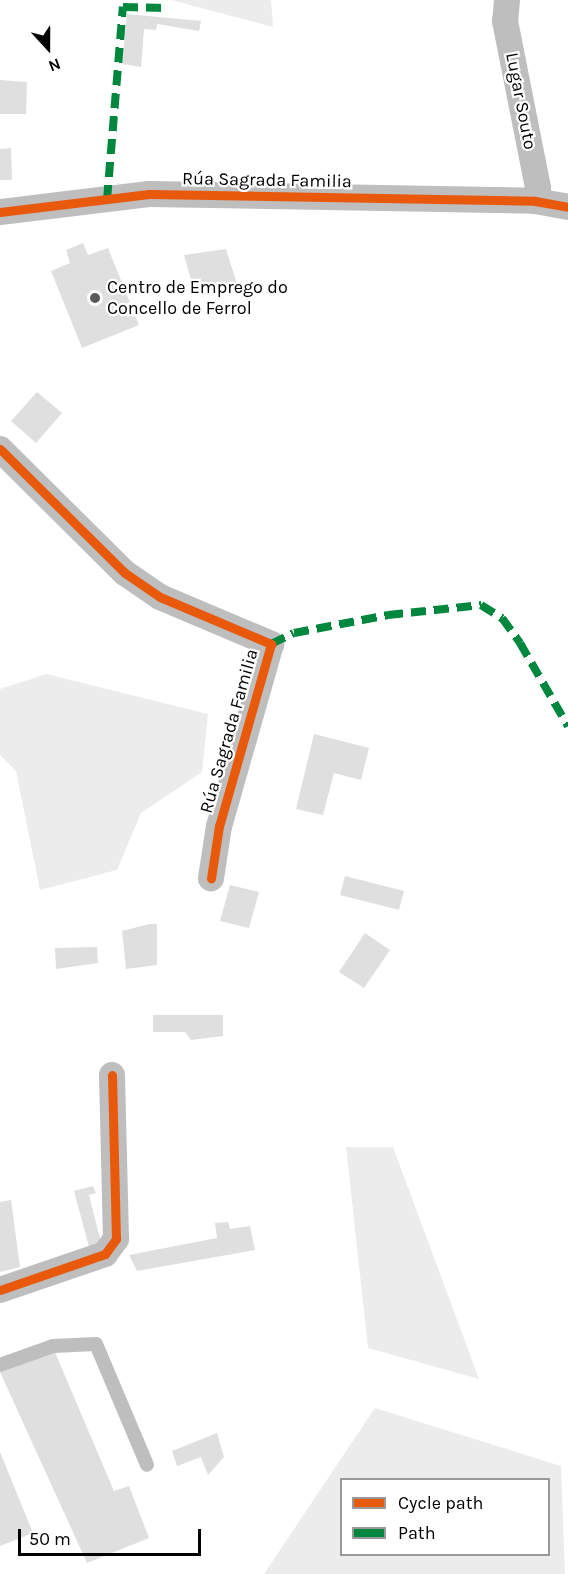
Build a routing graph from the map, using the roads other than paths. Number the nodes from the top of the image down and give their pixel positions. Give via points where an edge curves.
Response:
1 (507, 0) edge
2 (535, 201) junction
3 (568, 207) edge
4 (0, 212) edge
5 (0, 449) edge
6 (212, 878) dead end
7 (112, 1075) dead end
8 (0, 1290) edge
9 (0, 1365) edge
10 (147, 1465) dead end

1 - 2 street, Lugar Souto via 505,21 538,188
2 - 3 street, Rúa Sagrada Familia
2 - 4 street, Rúa Sagrada Familia via 149,194
5 - 6 street, Rúa Sagrada Familia via 151,591 271,644 219,826
7 - 8 street via 116,1239 105,1254
9 - 10 lane via 53,1346 96,1344

